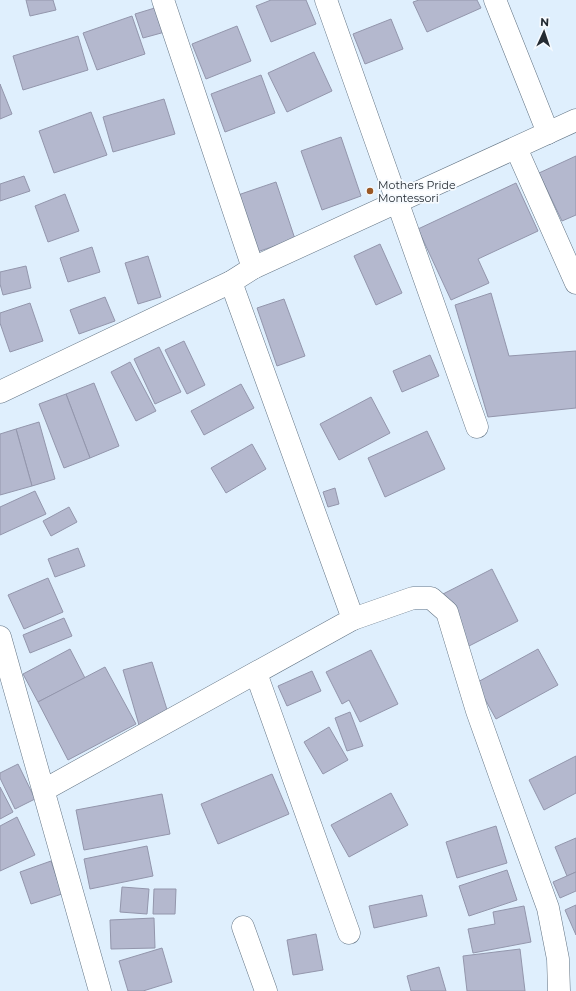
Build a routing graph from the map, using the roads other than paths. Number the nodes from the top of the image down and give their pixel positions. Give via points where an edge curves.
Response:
1 (163, 0) edge
2 (326, 0) edge
3 (495, 0) edge
4 (576, 120) edge
5 (548, 133) junction
6 (516, 148) junction
7 (397, 202) junction
8 (253, 268) junction
9 (231, 282) junction
10 (576, 283) edge
11 (0, 392) edge
12 (477, 427) dead end
13 (353, 619) junction
14 (0, 637) edge
15 (256, 673) junction
16 (44, 790) junction
17 (243, 927) dead end
18 (349, 933) dead end
19 (100, 991) edge
20 (266, 991) edge
21 (559, 991) edge

1 - 8 street
2 - 7 street
3 - 5 street
4 - 5 street
5 - 6 street
6 - 7 street
6 - 10 street
7 - 8 street
7 - 12 street
8 - 9 street
9 - 11 street
9 - 13 street
13 - 15 street
13 - 21 street via 413,598 431,598 447,612 477,711 548,908 558,958
14 - 16 street
15 - 16 street
15 - 18 street
16 - 19 street
17 - 20 street

